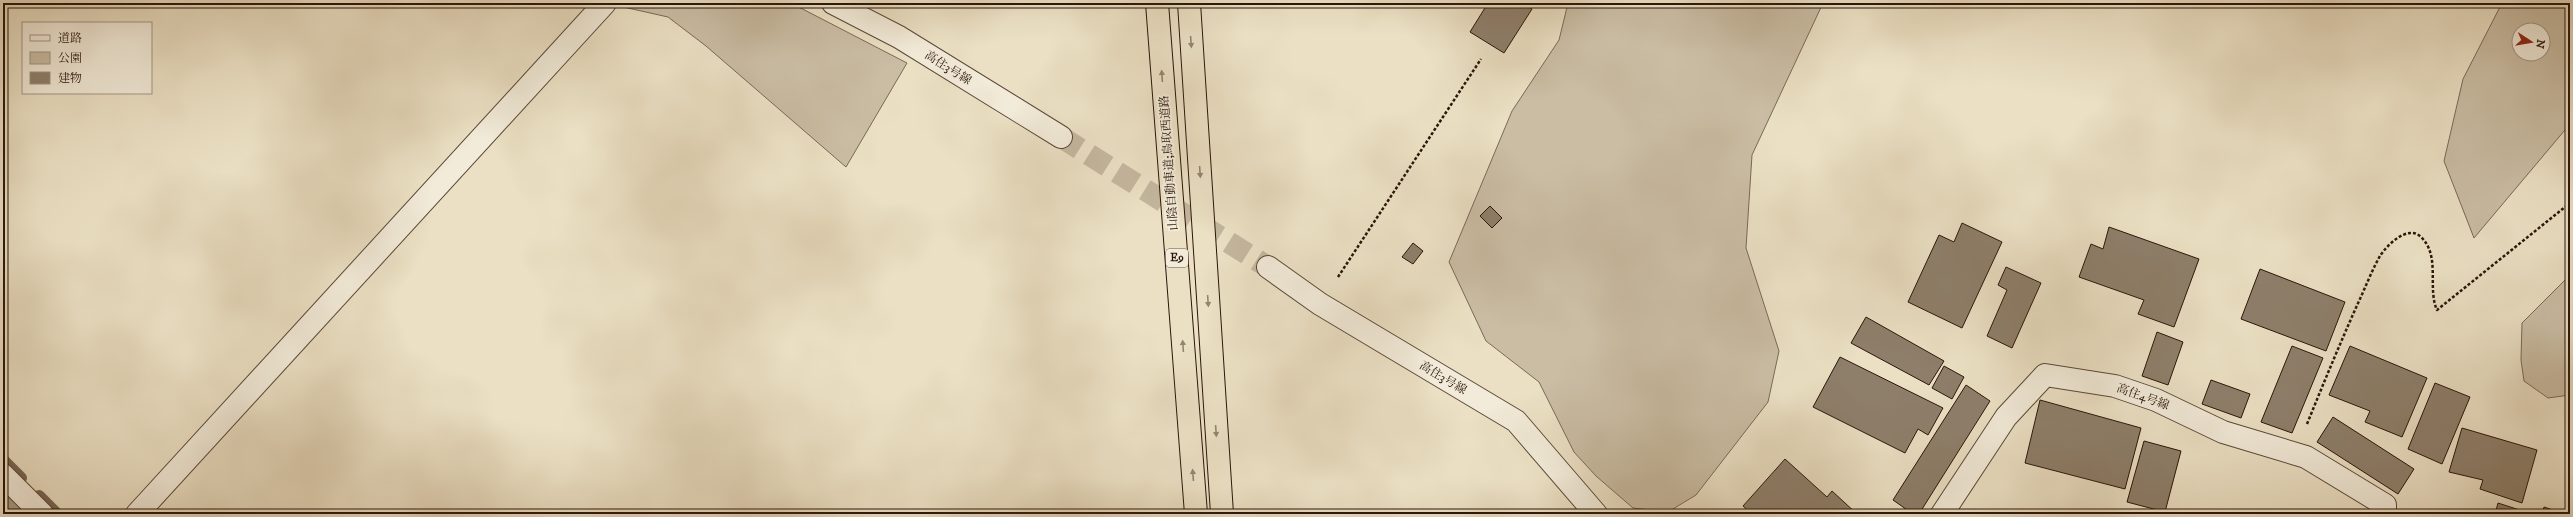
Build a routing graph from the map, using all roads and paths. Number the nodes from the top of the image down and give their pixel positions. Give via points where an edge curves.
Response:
1 (605, 3) edge
2 (833, 3) edge
3 (1157, 3) edge
4 (1189, 3) edge
5 (1481, 59) dead end
6 (1061, 137) tunnel mouth
7 (2570, 203) edge
8 (1268, 267) tunnel mouth
9 (1320, 304) junction
10 (2296, 454) junction
11 (3, 475) edge
12 (42, 514) edge
13 (138, 514) edge
14 (1196, 514) edge
15 (1222, 514) edge
16 (1596, 514) edge
17 (1942, 514) edge
18 (2385, 514) edge

1 - 13 street
2 - 6 street, 高住3号線 via 899,37
14 -> 3 highway, 山陰自動車道;鳥取西道路 / E9
4 -> 15 highway, E9
5 - 9 path
7 - 10 path via 2437,310 2434,302 2431,254 2421,237 2412,233 2401,235 2380,255 2333,357
8 - 9 street, 高住3号線
9 - 16 street, 高住3号線 via 1516,421
10 - 17 street, 高住4号線 via 2223,432 2156,400 2115,386 2045,375 2006,417
10 - 18 street, 高住4号線 via 2306,457 2385,505
11 - 12 street

